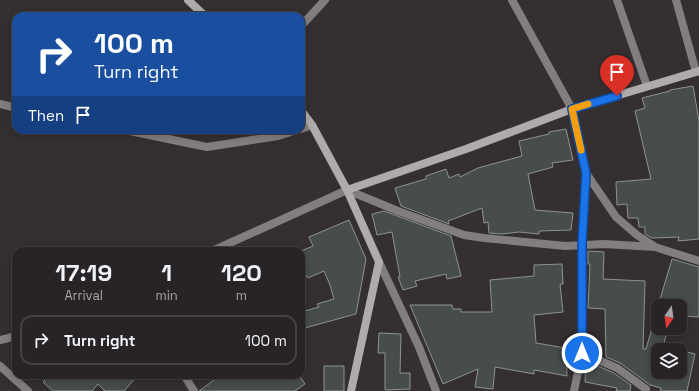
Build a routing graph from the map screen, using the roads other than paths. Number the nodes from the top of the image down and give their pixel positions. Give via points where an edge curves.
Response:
1 (188, 0) edge
2 (325, 0) edge
3 (512, 0) edge
4 (617, 0) edge
5 (676, 0) edge
6 (201, 12) edge
7 (305, 22) edge
8 (698, 72) edge
9 (647, 86) junction
10 (0, 104) edge
11 (12, 107) edge
12 (572, 109) junction
13 (305, 115) edge
14 (312, 125) junction
15 (305, 128) edge
16 (144, 134) edge
17 (284, 134) edge
18 (586, 173) junction
19 (347, 190) junction
20 (582, 244) junction
21 (221, 247) edge
22 (655, 247) junction
23 (699, 261) edge
24 (379, 262) junction
25 (12, 337) edge
26 (0, 340) edge
27 (582, 353) junction
28 (0, 366) edge
29 (12, 377) edge
30 (15, 379) edge
31 (186, 379) edge
32 (646, 389) dead end
33 (28, 391) edge
34 (194, 391) edge
35 (350, 391) edge
36 (436, 391) edge
37 (574, 391) edge

1 - 6 street
2 - 7 street
3 - 12 street
4 - 9 street
5 - 8 street
8 - 9 street
9 - 12 street
10 - 11 street
12 - 18 street
12 - 19 street
13 - 14 street
14 - 15 street
14 - 19 street
16 - 17 street via 207,147
18 - 20 street
18 - 22 street via 616,216
19 - 20 street via 464,235 565,246
19 - 21 street
19 - 24 street
20 - 22 street
20 - 27 street
22 - 23 street
24 - 35 street
24 - 36 street via 419,346
25 - 26 street
27 - 32 street via 617,368
27 - 37 street
28 - 29 street
30 - 33 street
31 - 34 street

